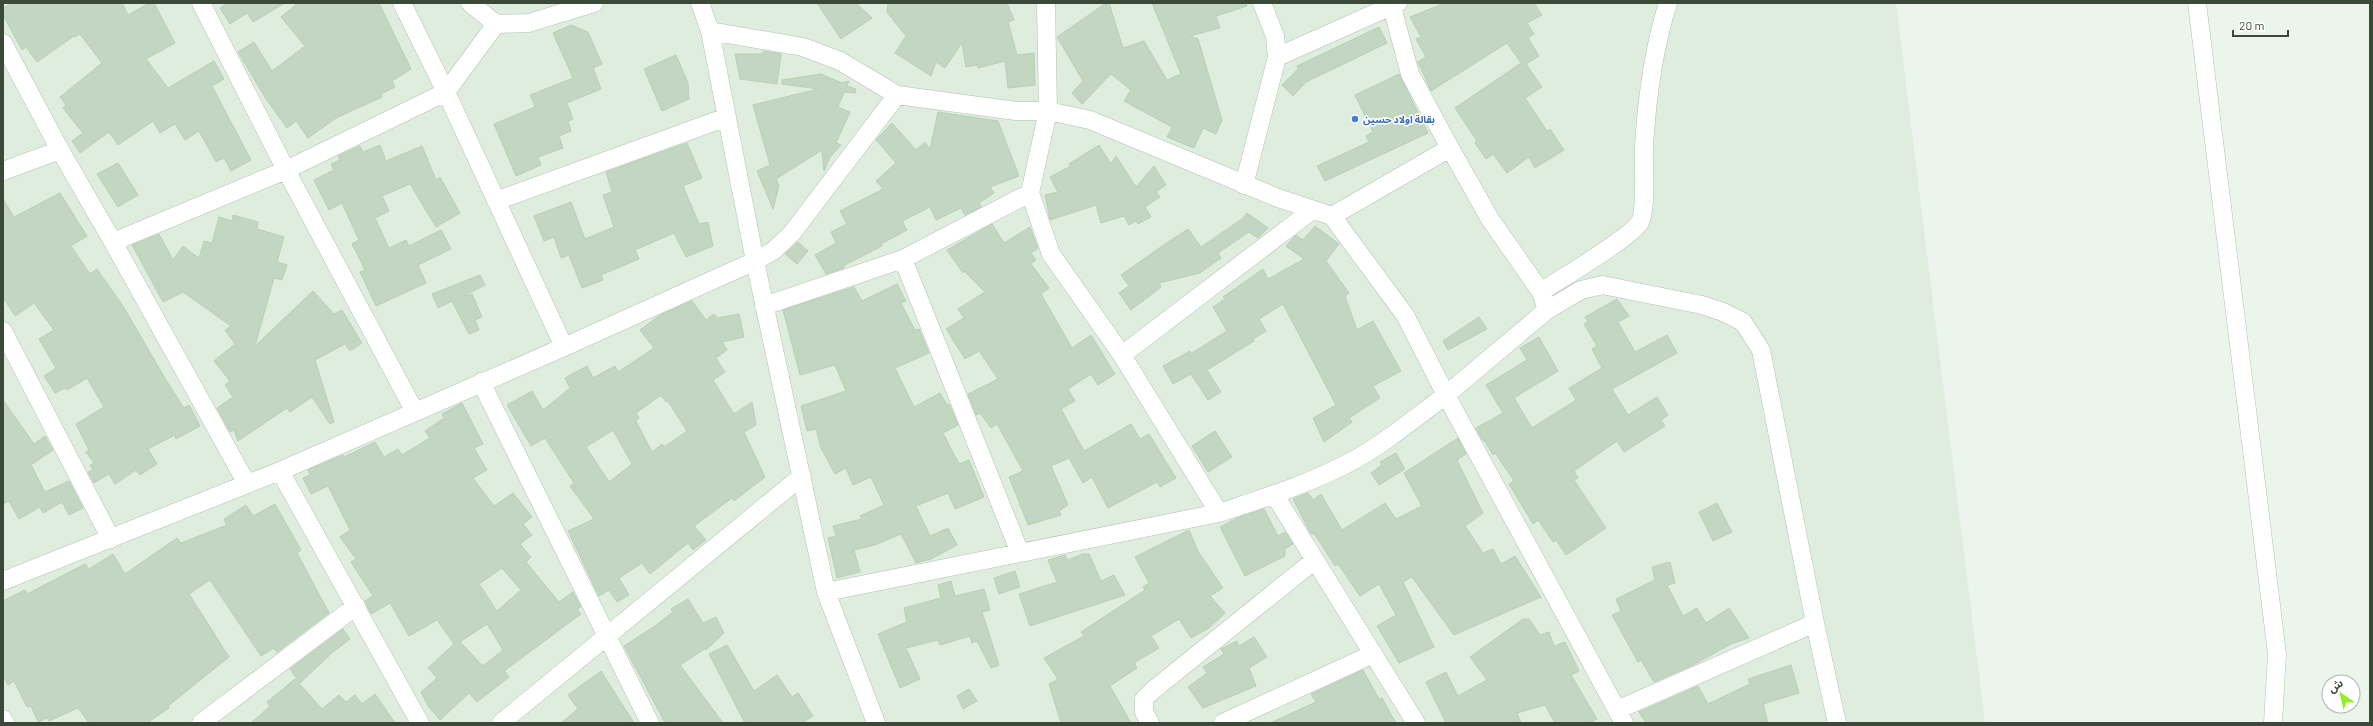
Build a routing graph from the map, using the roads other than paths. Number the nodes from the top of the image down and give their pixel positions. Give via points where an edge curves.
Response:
1 (202, 3) edge
2 (402, 3) edge
3 (470, 3) edge
4 (594, 3) edge
5 (700, 3) edge
6 (1046, 3) edge
7 (1262, 3) edge
8 (1668, 3) edge
9 (2197, 3) edge
10 (1394, 4) edge
11 (496, 24) junction
12 (710, 31) junction
13 (3, 43) edge
14 (1277, 57) junction
15 (446, 92) junction
16 (897, 95) junction
17 (1048, 111) junction
18 (727, 117) junction
19 (1450, 148) junction
20 (60, 150) junction
21 (286, 170) junction
22 (3, 171) edge
23 (1244, 185) junction
24 (1030, 193) junction
25 (496, 201) junction
26 (1311, 211) junction
27 (1332, 216) junction
28 (113, 242) junction
29 (903, 259) junction
30 (754, 261) junction
31 (1541, 292) junction
32 (764, 306) junction
33 (1547, 310) junction
34 (3, 331) edge
35 (564, 347) junction
36 (1122, 355) junction
37 (481, 382) junction
38 (1446, 395) junction
39 (415, 412) junction
40 (280, 471) junction
41 (802, 476) junction
42 (247, 484) junction
43 (1274, 494) junction
44 (1219, 514) junction
45 (111, 539) junction
46 (1020, 553) junction
47 (1315, 560) junction
48 (3, 580) edge
49 (826, 592) junction
50 (356, 606) junction
51 (1815, 623) junction
52 (607, 636) junction
53 (1373, 654) junction
54 (3, 719) edge
55 (1622, 720) edge
56 (5, 723) edge
57 (201, 723) edge
58 (420, 723) edge
59 (501, 723) edge
60 (650, 723) edge
61 (876, 723) edge
62 (1150, 723) edge
63 (1223, 723) edge
64 (1416, 723) edge
65 (1837, 723) edge
66 (2273, 723) edge

1 - 21 street
2 - 15 street
3 - 11 street
4 - 11 street via 529,23
5 - 12 street
6 - 17 street
7 - 14 street via 1275,36
8 - 31 street via 1658,38 1649,90 1640,222 1628,234
9 - 66 street via 2277,654
10 - 14 street
10 - 19 street via 1410,74
11 - 15 street
12 - 16 street via 803,47 840,61
12 - 18 street
13 - 20 street
14 - 23 street
15 - 21 street
15 - 25 street
16 - 17 street via 1016,111
16 - 30 street via 792,233 773,251
17 - 23 street via 1090,120
17 - 24 street
18 - 25 street
18 - 30 street
19 - 27 street
19 - 31 street via 1490,219
20 - 22 street
20 - 28 street
21 - 28 street
21 - 39 street
23 - 26 street
24 - 29 street
24 - 36 street via 1051,254
25 - 35 street
26 - 27 street
26 - 36 street
27 - 38 street via 1405,315
28 - 42 street
29 - 32 street
29 - 46 street
30 - 32 street
30 - 35 street
31 - 33 street
32 - 41 street
33 - 38 street
33 - 51 street via 1581,290 1603,285 1702,305 1743,322 1761,350
34 - 45 street
35 - 37 street
36 - 44 street
37 - 39 street
37 - 52 street
38 - 43 street via 1383,443 1354,460
38 - 55 street
39 - 40 street
40 - 42 street
40 - 50 street
41 - 49 street
41 - 52 street
42 - 45 street
43 - 44 street
43 - 47 street
44 - 46 street
45 - 48 street
46 - 49 street
47 - 53 street
47 - 62 street via 1152,691 1144,699 1144,712
49 - 61 street
50 - 57 street
50 - 58 street
51 - 55 street
51 - 65 street
52 - 59 street
52 - 60 street
53 - 63 street
53 - 64 street
54 - 56 street

